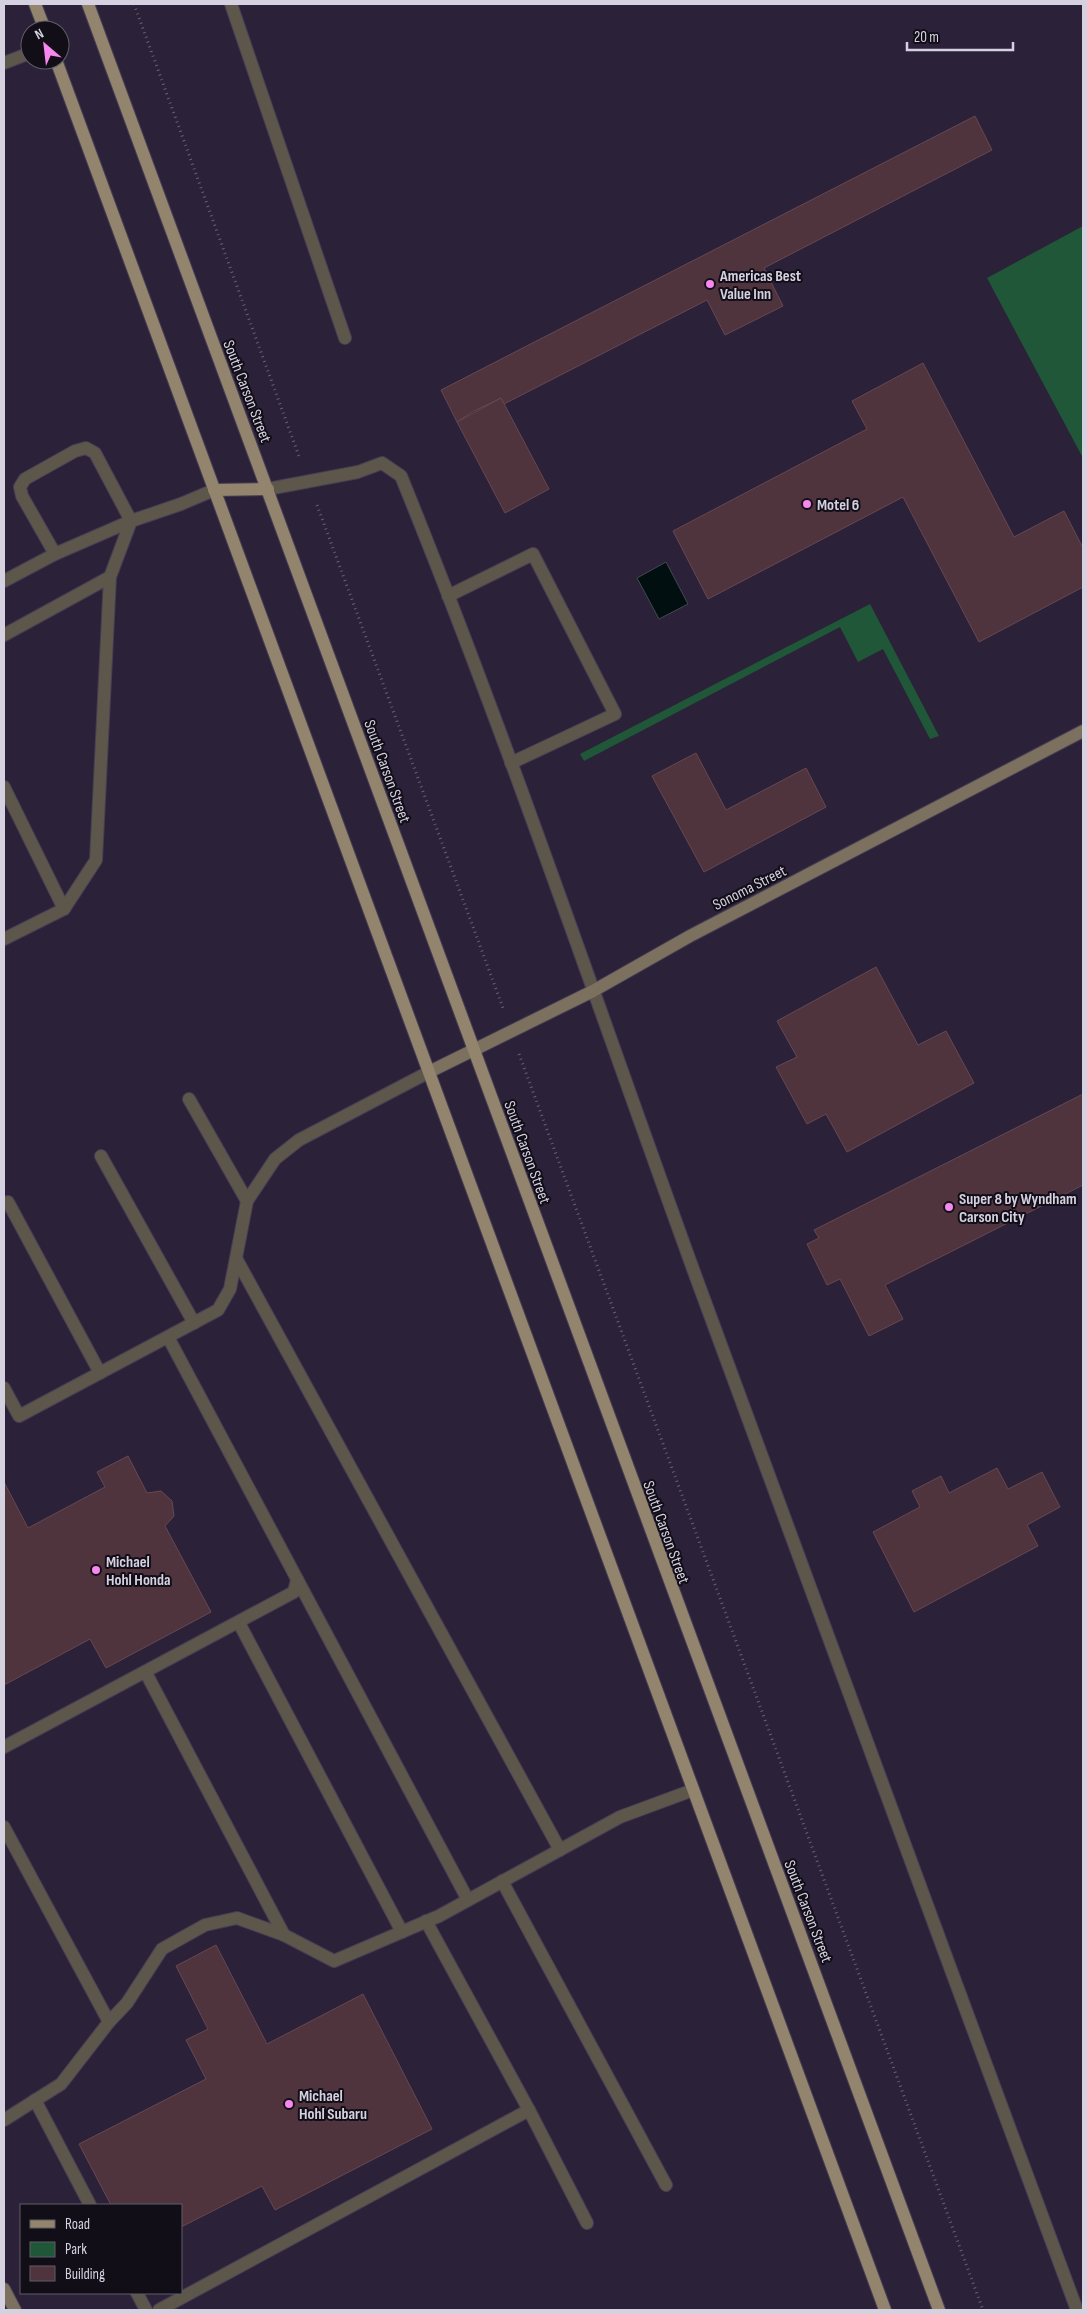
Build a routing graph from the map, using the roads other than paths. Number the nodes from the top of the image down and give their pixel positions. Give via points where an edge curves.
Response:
1 (36, 4) edge
2 (88, 4) edge
3 (231, 4) edge
4 (42, 20) edge
5 (20, 57) edge
6 (4, 63) edge
7 (60, 70) edge
8 (345, 338) dead end
9 (268, 489) junction
10 (214, 490) junction
11 (131, 520) junction
12 (55, 554) junction
13 (110, 577) junction
14 (4, 581) edge
15 (448, 596) junction
16 (4, 635) edge
17 (1083, 731) edge
18 (511, 763) junction
19 (4, 787) edge
20 (64, 909) junction
21 (4, 939) edge
22 (593, 990) junction
23 (473, 1051) junction
24 (429, 1072) junction
25 (190, 1099) dead end
26 (101, 1156) dead end
27 (247, 1201) junction
28 (8, 1202) dead end
29 (237, 1260) junction
30 (194, 1323) junction
31 (168, 1337) junction
32 (100, 1373) junction
33 (4, 1388) edge
34 (296, 1580) junction
35 (239, 1623) junction
36 (146, 1673) junction
37 (4, 1747) edge
38 (693, 1790) junction
39 (4, 1827) edge
40 (560, 1850) junction
41 (502, 1882) junction
42 (468, 1900) junction
43 (426, 1921) junction
44 (402, 1932) junction
45 (284, 1935) junction
46 (109, 2022) junction
47 (35, 2100) junction
48 (529, 2110) junction
49 (4, 2120) edge
50 (666, 2184) dead end
51 (89, 2204) edge
52 (587, 2223) dead end
53 (4, 2289) edge
54 (138, 2294) edge
55 (15, 2310) edge
56 (146, 2310) edge
57 (159, 2310) edge
58 (885, 2310) edge
59 (939, 2310) edge
60 (1078, 2310) edge

1 - 4 main road
2 - 9 main road, South Carson Street
3 - 8 street
5 - 6 street
7 - 10 main road
9 - 10 main road
9 - 15 street via 358,472 382,463 401,476
9 - 23 main road, South Carson Street
10 - 11 street
10 - 24 main road
11 - 12 street
11 - 12 street via 95,452 86,448 75,451 25,478 20,487
11 - 13 street
12 - 14 street
13 - 16 street
13 - 20 street via 96,860
15 - 18 street
15 - 18 street via 532,554 615,714
17 - 22 street, Sonoma Street
18 - 22 street
19 - 20 street
20 - 21 street
22 - 23 street, Sonoma Street
22 - 60 street via 942,1950
23 - 24 street, Sonoma Street
23 - 59 main road, South Carson Street
24 - 27 street via 299,1140 275,1159
24 - 38 main road
25 - 27 street
26 - 30 street
27 - 29 street
28 - 32 street
29 - 30 street via 230,1289 218,1310
29 - 40 street
30 - 31 street
31 - 32 street
31 - 34 street
32 - 33 street via 19,1416
34 - 35 street via 294,1592
34 - 42 street
35 - 36 street
35 - 44 street
36 - 37 street
36 - 45 street
38 - 40 street via 620,1818
38 - 58 main road
39 - 46 street
40 - 41 street
41 - 42 street
41 - 50 street
42 - 43 street
43 - 44 street
43 - 48 street
44 - 45 street via 334,1961
45 - 46 street via 237,1918 205,1925 162,1950 127,2003
46 - 47 street via 61,2084
47 - 49 street
47 - 51 street
48 - 52 street
48 - 57 street
53 - 55 street
54 - 56 street

